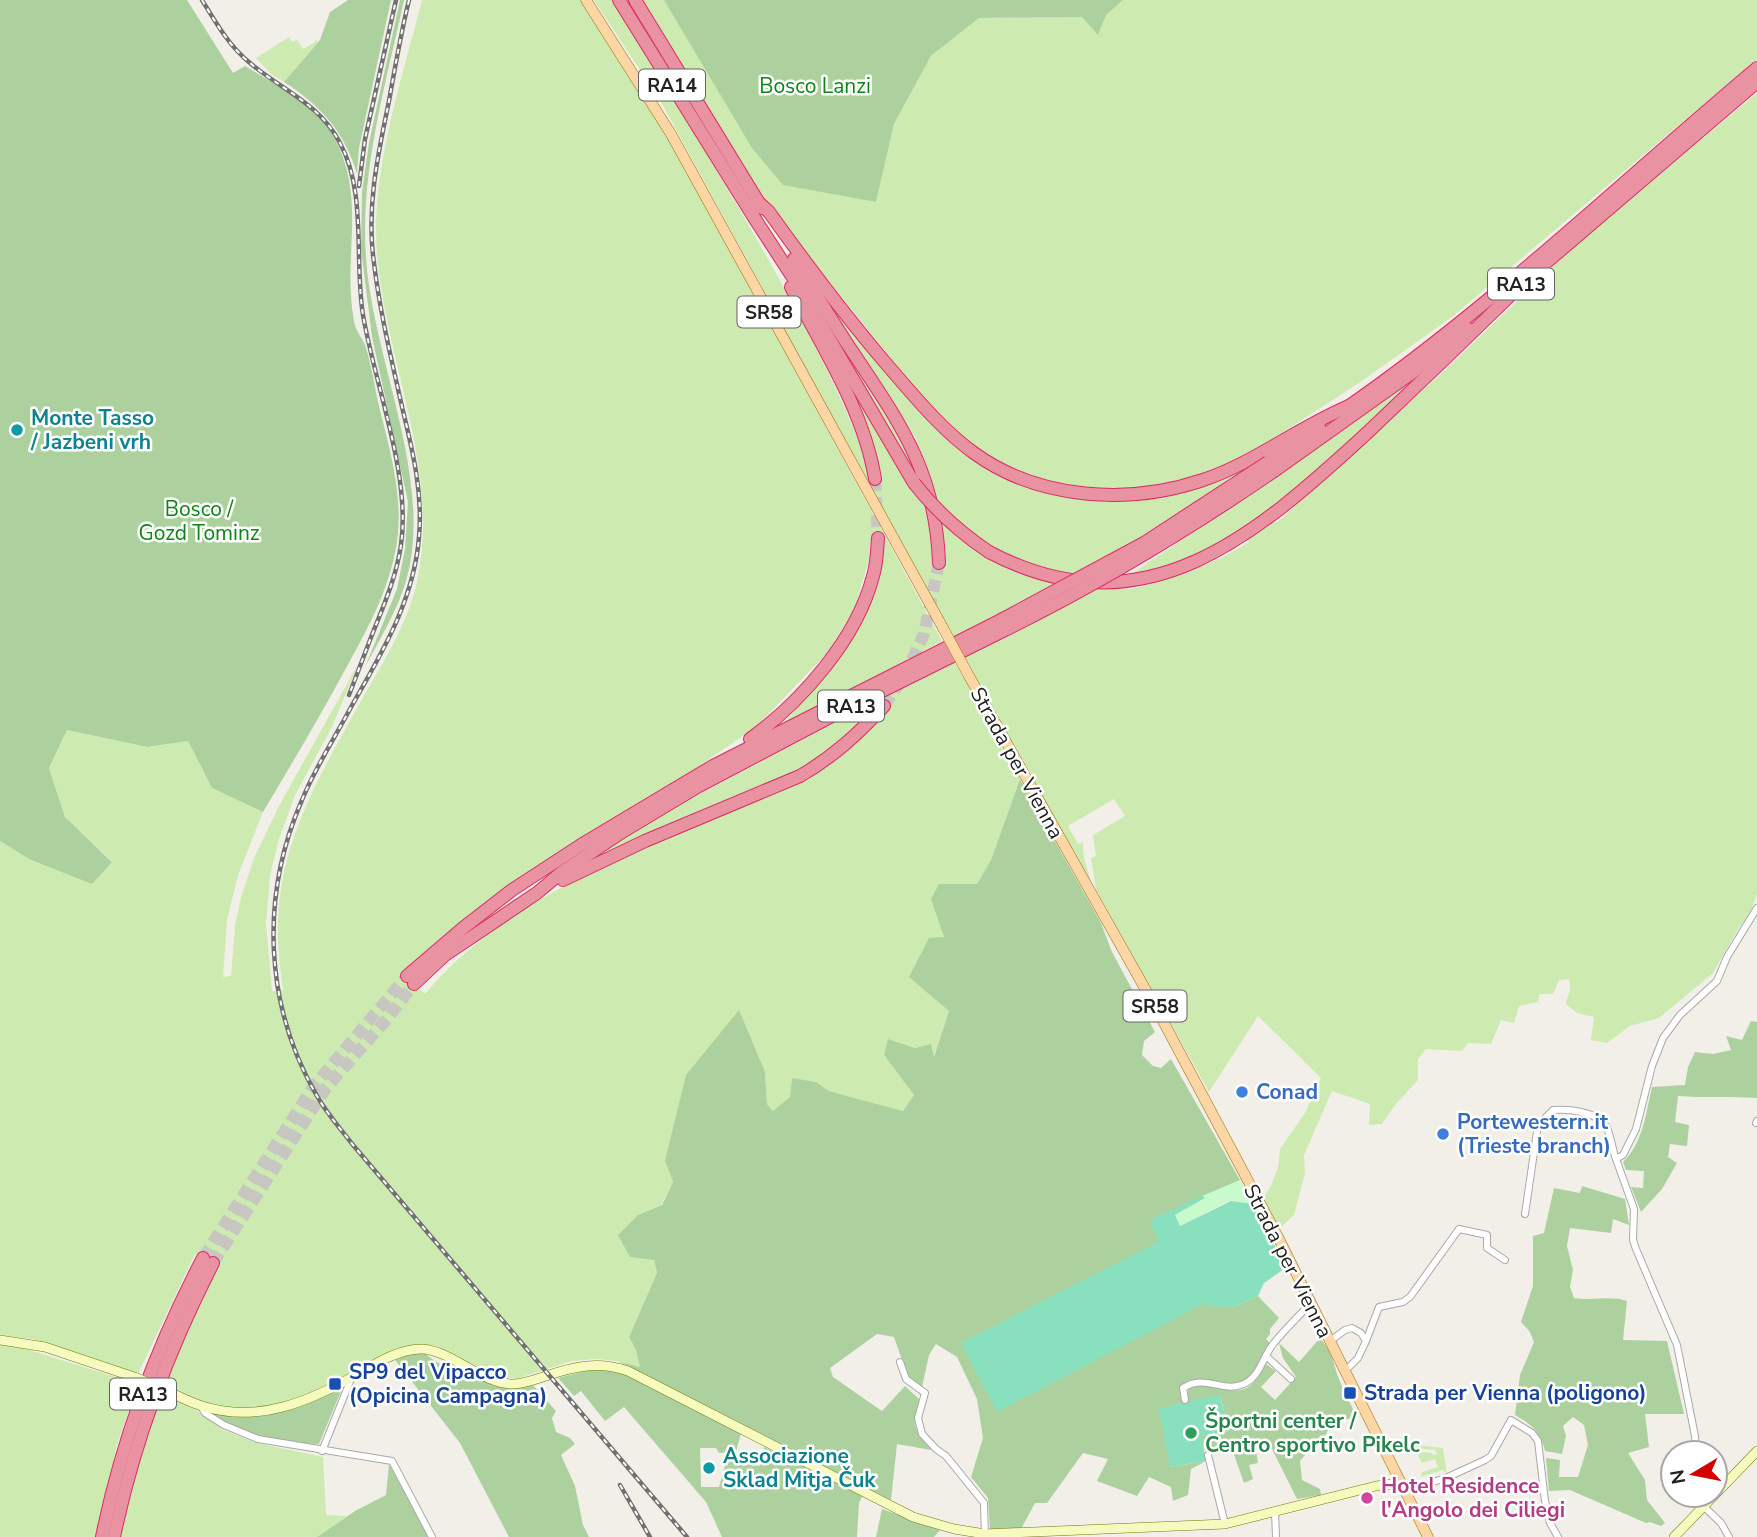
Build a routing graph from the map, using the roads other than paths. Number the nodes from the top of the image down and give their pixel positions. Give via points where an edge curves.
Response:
1 (586, 0) edge
2 (620, 0) edge
3 (635, 0) edge
4 (1757, 68) edge
5 (1757, 82) edge
6 (753, 209) junction
7 (1524, 282) junction
8 (1349, 406) junction
9 (1271, 467) junction
10 (875, 480) tunnel mouth
11 (878, 538) tunnel mouth
12 (939, 563) tunnel mouth
13 (1004, 625) junction
14 (884, 706) tunnel mouth
15 (713, 766) junction
16 (694, 783) junction
17 (602, 839) junction
18 (537, 893) junction
19 (1757, 908) edge
20 (1616, 1159) junction
21 (1524, 1214) dead end
22 (1505, 1261) dead end
23 (1311, 1303) junction
24 (0, 1340) edge
25 (1366, 1341) junction
26 (1330, 1342) junction
27 (1266, 1356) junction
28 (900, 1362) dead end
29 (1345, 1371) junction
30 (352, 1377) junction
31 (1291, 1379) dead end
32 (1185, 1400) dead end
33 (201, 1406) junction
34 (1695, 1439) edge
35 (322, 1451) junction
36 (1756, 1453) edge
37 (1208, 1455) dead end
38 (1729, 1481) edge
39 (1402, 1487) junction
40 (1702, 1509) edge
41 (1706, 1509) edge
42 (1275, 1513) junction
43 (1225, 1524) junction
44 (985, 1535) edge
45 (102, 1537) edge
46 (114, 1537) edge
47 (432, 1537) edge
48 (1276, 1537) edge
49 (1428, 1537) edge
50 (1558, 1537) edge
51 (1674, 1537) edge
52 (1729, 1537) edge

1 - 23 main road, Strada per Vienna / SR58, bridge via 671,134 1156,1008
2 - 6 highway, RA14
3 - 6 highway, RA14
4 - 8 highway, RA13 via 1514,277
5 - 7 highway, RA13
6 - 7 highway, bridge via 914,483 944,518 989,552 1017,566 1077,582 1113,582 1179,568 1211,555 1269,517 1333,464
6 - 8 highway via 769,212 844,315 926,409 974,453 1020,478 1099,494 1156,492 1221,473
6 - 10 highway via 846,394 865,438
6 - 12 highway via 901,424 935,518
7 - 9 highway, RA13 via 1413,372
8 - 9 highway, RA13
9 - 13 highway, RA13, bridge via 1201,521 1151,551
11 - 15 highway via 874,576 837,649 779,716
13 - 15 highway, RA13
13 - 16 highway, RA13
14 - 18 highway via 846,745 800,776 622,851
15 - 16 highway, RA13
16 - 17 highway, RA13
17 - 18 highway, RA13
17 - 18 highway, RA13 via 512,890 463,928 410,980
19 - 20 street via 1717,981 1663,1038 1636,1129 1623,1155
20 - 21 street via 1607,1127 1599,1120 1574,1110 1553,1110 1538,1125
20 - 34 street via 1634,1209 1633,1240 1677,1345
22 - 25 street via 1487,1248 1487,1235 1460,1229 1410,1297 1379,1307
23 - 26 main road, Strada per Vienna / SR58
23 - 27 street
24 - 33 main road, bridge via 45,1347
25 - 26 street via 1352,1328
25 - 29 street
26 - 29 main road, Strada per Vienna / SR58
27 - 31 street
27 - 32 street via 1247,1383 1232,1387 1192,1384 1183,1388
28 - 44 street via 906,1379 925,1393 918,1418 922,1434 984,1503
29 - 39 main road, Strada per Vienna / SR58
30 - 33 main road via 282,1409 233,1412
30 - 35 street
30 - 44 main road via 391,1356 422,1349 513,1384 581,1366 613,1366 913,1517
33 - 35 street via 239,1433
35 - 47 street via 392,1461
36 - 38 main road
37 - 43 street
39 - 42 main road via 1363,1489
39 - 49 main road, Strada per Vienna / SR58
39 - 50 street via 1448,1477 1485,1460 1509,1421 1538,1441 1545,1501
40 - 51 main road
41 - 52 street
42 - 43 main road
42 - 48 street
43 - 44 main road
45 - 46 highway, RA13 via 150,1374 177,1308 208,1261 152,1397

